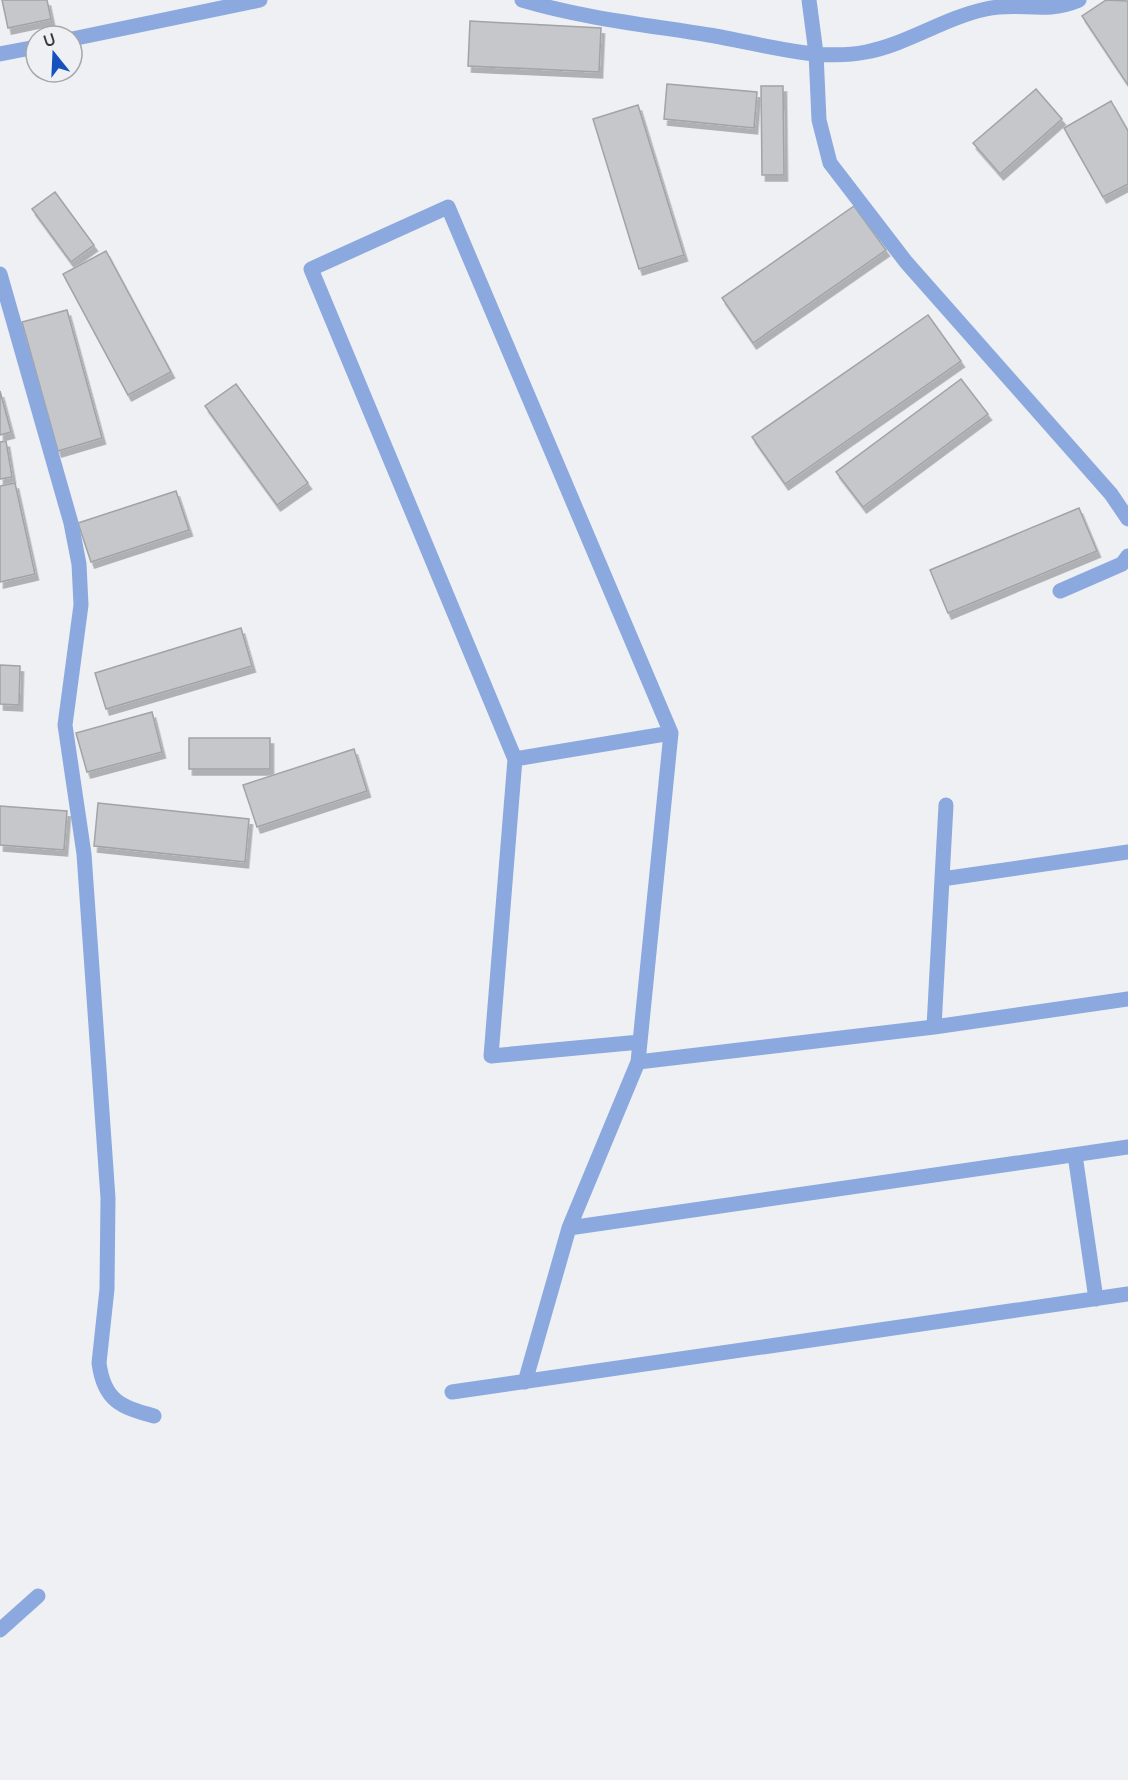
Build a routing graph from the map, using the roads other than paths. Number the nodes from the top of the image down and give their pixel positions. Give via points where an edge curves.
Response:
1 (260, 0) edge
2 (522, 0) edge
3 (809, 0) edge
4 (1079, 0) edge
5 (84, 37) edge
6 (24, 49) edge
7 (816, 53) junction
8 (0, 54) edge
9 (0, 274) edge
10 (1128, 519) edge
11 (1128, 556) edge
12 (1060, 591) dead end
13 (671, 733) junction
14 (515, 759) junction
15 (946, 805) dead end
16 (1128, 852) edge
17 (942, 879) junction
18 (1128, 999) edge
19 (934, 1027) junction
20 (640, 1042) junction
21 (638, 1062) junction
22 (1128, 1147) edge
23 (1075, 1155) junction
24 (569, 1228) junction
25 (1128, 1294) edge
26 (1096, 1299) junction
27 (525, 1382) junction
28 (452, 1392) dead end
29 (154, 1416) dead end
30 (38, 1596) dead end
31 (0, 1630) edge

1 - 5 street
2 - 7 street
3 - 7 street
4 - 7 street via 1047,10 1009,6 978,10 882,48 843,55
6 - 8 street
7 - 10 street via 819,120 830,163 906,262 1111,494
9 - 29 street via 80,564 81,605 65,725 84,854 108,1198 107,1289 99,1363 108,1392 124,1408
11 - 12 street via 1122,564
13 - 14 street
13 - 14 street via 448,207 311,269
13 - 20 street
14 - 20 street via 491,1056
15 - 17 street
16 - 17 street
17 - 19 street
18 - 19 street
19 - 21 street
20 - 21 street
21 - 24 street
22 - 23 street
23 - 24 street
23 - 26 street
24 - 27 street
25 - 26 street
26 - 27 street
27 - 28 street
30 - 31 street

